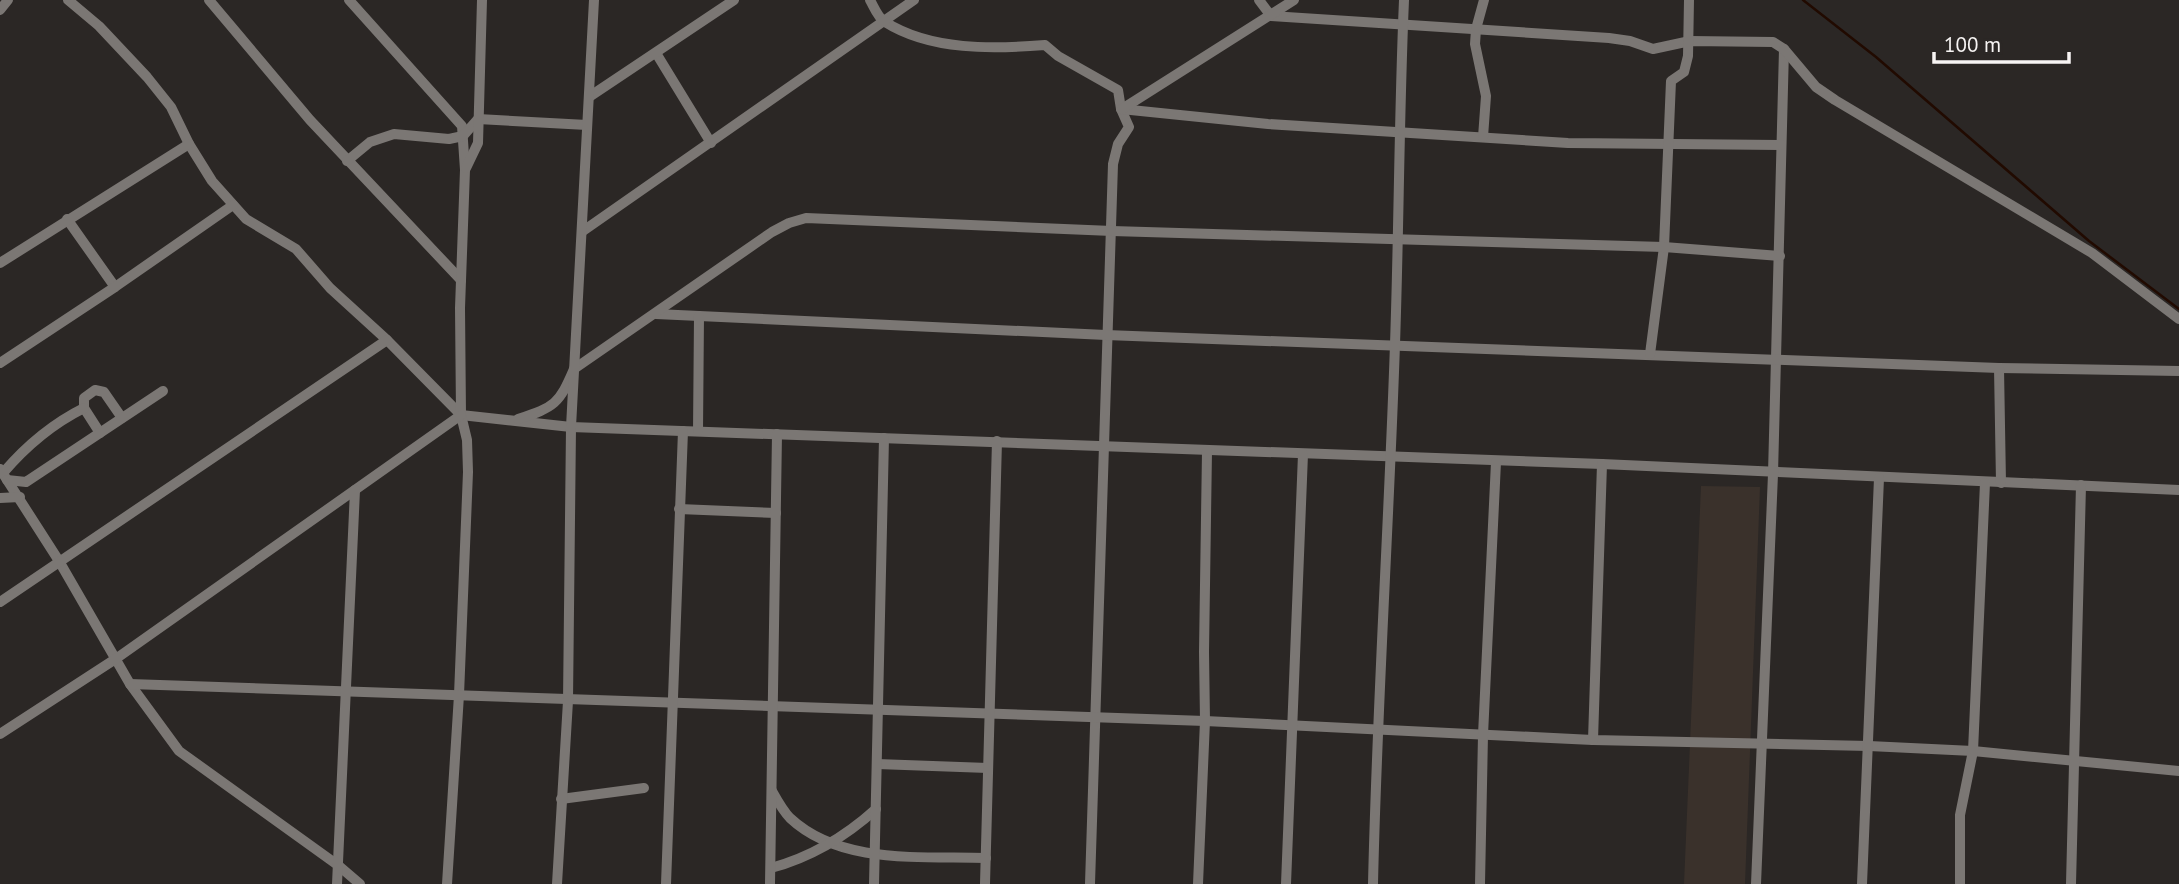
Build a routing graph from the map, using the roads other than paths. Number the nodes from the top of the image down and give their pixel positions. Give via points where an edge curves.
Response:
1 (8, 0) edge
2 (68, 0) edge
3 (209, 0) edge
4 (349, 0) edge
5 (482, 0) edge
6 (594, 0) edge
7 (734, 0) edge
8 (870, 0) edge
9 (914, 0) edge
10 (1259, 0) edge
11 (1294, 0) edge
12 (1405, 0) edge
13 (1484, 0) edge
14 (1689, 0) edge
15 (0, 10) edge
16 (1271, 16) junction
17 (883, 21) junction
18 (1403, 25) junction
19 (1476, 29) junction
20 (1690, 41) junction
21 (1784, 49) junction
22 (656, 53) junction
23 (589, 97) junction
24 (1121, 109) junction
25 (478, 119) junction
26 (587, 125) junction
27 (1398, 133) junction
28 (463, 136) junction
29 (1483, 137) junction
30 (711, 143) junction
31 (189, 144) junction
32 (1667, 144) junction
33 (1781, 145) junction
34 (347, 161) junction
35 (466, 170) junction
36 (233, 205) junction
37 (67, 219) junction
38 (583, 230) junction
39 (1112, 231) junction
40 (1397, 238) junction
41 (1664, 247) junction
42 (1780, 256) junction
43 (0, 263) edge
44 (461, 280) junction
45 (115, 288) junction
46 (656, 314) junction
47 (699, 316) junction
48 (2179, 319) edge
49 (1107, 335) junction
50 (387, 340) junction
51 (1395, 344) junction
52 (1650, 354) junction
53 (1775, 360) junction
54 (0, 363) edge
55 (1999, 368) junction
56 (574, 369) junction
57 (2179, 371) edge
58 (163, 391) dead end
59 (84, 408) junction
60 (461, 415) junction
61 (122, 418) junction
62 (513, 421) junction
63 (571, 427) junction
64 (683, 431) junction
65 (698, 431) junction
66 (100, 433) junction
67 (777, 434) junction
68 (884, 438) junction
69 (997, 441) junction
70 (1104, 447) junction
71 (1207, 451) junction
72 (1303, 454) junction
73 (1390, 456) junction
74 (1496, 461) junction
75 (1602, 464) junction
76 (3, 474) edge
77 (1773, 474) junction
78 (1879, 478) junction
79 (1985, 482) junction
80 (2001, 483) junction
81 (2081, 485) junction
82 (2179, 490) edge
83 (355, 491) junction
84 (20, 497) junction
85 (0, 498) edge
86 (679, 509) junction
87 (776, 513) junction
88 (59, 561) junction
89 (0, 602) edge
90 (117, 658) junction
91 (130, 684) junction
92 (345, 690) junction
93 (459, 695) junction
94 (568, 701) junction
95 (671, 704) junction
96 (771, 707) junction
97 (878, 710) junction
98 (990, 713) junction
99 (1097, 717) junction
100 (1205, 721) junction
101 (1291, 727) junction
102 (1376, 731) junction
103 (0, 734) edge
104 (1483, 735) junction
105 (1592, 740) junction
106 (1762, 744) junction
107 (1869, 746) junction
108 (1973, 751) junction
109 (2076, 760) junction
110 (877, 764) junction
111 (988, 768) junction
112 (2179, 771) edge
113 (644, 788) dead end
114 (772, 792) junction
115 (561, 799) junction
116 (876, 809) junction
117 (831, 844) junction
118 (875, 854) junction
119 (986, 858) junction
120 (339, 866) junction
121 (771, 868) junction
122 (337, 884) edge
123 (360, 884) edge
124 (447, 884) edge
125 (557, 884) edge
126 (666, 884) edge
127 (770, 884) edge
128 (874, 884) edge
129 (985, 884) edge
130 (1090, 884) edge
131 (1198, 884) edge
132 (1286, 884) edge
133 (1373, 884) edge
134 (1480, 884) edge
135 (1756, 884) edge
136 (1862, 884) edge
137 (1960, 884) edge
138 (2071, 884) edge

1 - 15 street
2 - 31 street via 147,77 170,107
3 - 34 street
4 - 28 street via 462,126
5 - 25 street
6 - 23 street
7 - 22 street
8 - 17 street
9 - 17 street
10 - 16 street
11 - 16 street
12 - 18 street
13 - 19 street
14 - 20 street
16 - 18 street
16 - 24 street
17 - 24 street via 928,41 1004,48 1045,45 1118,90
17 - 30 street
18 - 19 street
18 - 27 street
19 - 20 street via 1609,38 1653,49
19 - 29 street via 1486,96
20 - 21 street via 1773,42
20 - 32 street via 1684,72 1671,81
21 - 33 street
21 - 48 street via 1811,81 1835,100 2092,253
22 - 23 street
22 - 30 street
23 - 26 street
24 - 27 street
24 - 39 street via 1129,127 1113,163
25 - 26 street
25 - 28 street
25 - 35 street via 478,143
26 - 38 street
27 - 29 street
27 - 40 street
28 - 34 street via 394,134 370,142
28 - 35 street
29 - 32 street
30 - 38 street
31 - 36 street
31 - 37 street
32 - 33 street
32 - 41 street
33 - 42 street
34 - 44 street
35 - 44 street
36 - 45 street
36 - 50 street via 246,219 296,249 328,286
37 - 43 street
37 - 45 street
38 - 56 street
39 - 40 street
39 - 46 street via 806,218 772,232
39 - 49 street
40 - 41 street
40 - 51 street
41 - 42 street
41 - 52 street
42 - 53 street
44 - 60 street
45 - 54 street
46 - 47 street
46 - 56 street
47 - 49 street
47 - 65 street
49 - 51 street
49 - 70 street
50 - 60 street
50 - 88 street
51 - 52 street
51 - 73 street
52 - 53 street
53 - 55 street
53 - 77 street
55 - 57 street
55 - 80 street
56 - 62 street via 563,395 546,410
56 - 63 street
58 - 61 street
59 - 61 street via 84,398 95,390 104,392
59 - 66 street
59 - 76 street via 34,440
60 - 62 street
60 - 83 street
60 - 93 street via 468,472
61 - 66 street
62 - 63 street
63 - 64 street
63 - 94 street
64 - 65 street
64 - 86 street
65 - 67 street
66 - 76 street via 26,482
67 - 68 street
67 - 87 street
68 - 69 street
68 - 97 street
69 - 70 street
69 - 98 street
70 - 71 street
70 - 99 street
71 - 72 street
71 - 100 street
72 - 73 street
72 - 101 street
73 - 74 street
73 - 102 street
74 - 75 street
74 - 104 street
75 - 77 street
75 - 105 street
76 - 84 street
77 - 78 street
77 - 106 street
78 - 79 street
78 - 107 street
79 - 80 street
79 - 108 street
80 - 81 street
81 - 82 street
81 - 109 street
83 - 90 street
83 - 92 street
84 - 85 street
84 - 88 street
86 - 87 street
86 - 95 street
87 - 96 street
88 - 89 street
88 - 90 street
90 - 91 street
90 - 103 street
91 - 92 street
91 - 120 street via 179,751
92 - 93 street
92 - 120 street
93 - 94 street
93 - 124 street
94 - 95 street
94 - 115 street
95 - 96 street
95 - 126 street
96 - 97 street
96 - 114 street
97 - 98 street
97 - 110 street
98 - 99 street
98 - 111 street
99 - 100 street
99 - 130 street
100 - 101 street
100 - 131 street
101 - 102 street
101 - 132 street
102 - 104 street
102 - 133 street
104 - 105 street
104 - 134 street
105 - 106 street
106 - 107 street
106 - 135 street
107 - 108 street
107 - 136 street
108 - 109 street
108 - 137 street via 1960,815
109 - 112 street
109 - 138 street
110 - 111 street
110 - 116 street
111 - 119 street
113 - 115 street
114 - 117 street via 789,817
114 - 121 street
115 - 125 street
116 - 117 street
116 - 118 street
117 - 118 street
117 - 121 street
118 - 119 street
118 - 128 street
119 - 129 street
120 - 122 street
120 - 123 street
121 - 127 street

